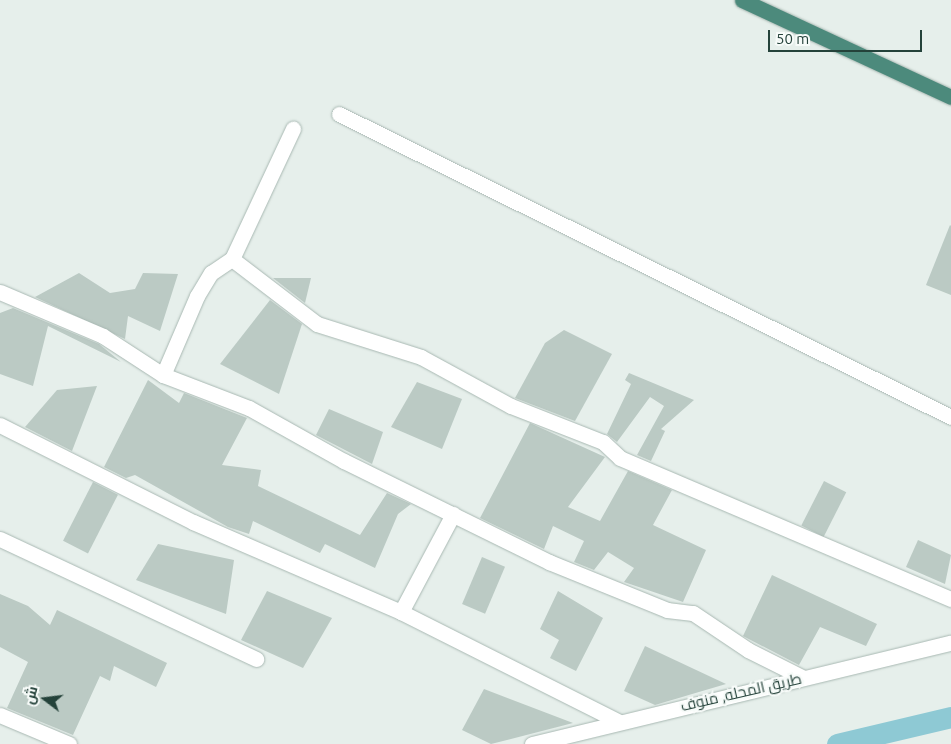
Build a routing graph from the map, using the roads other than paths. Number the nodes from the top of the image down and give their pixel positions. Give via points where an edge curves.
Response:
1 (742, 0) edge
2 (951, 98) edge
3 (339, 114) dead end
4 (293, 129) dead end
5 (232, 259) junction
6 (0, 292) edge
7 (163, 375) junction
8 (951, 417) edge
9 (0, 426) edge
10 (453, 514) junction
11 (0, 539) edge
12 (951, 599) edge
13 (402, 612) junction
14 (951, 642) edge
15 (256, 659) dead end
16 (802, 677) junction
17 (0, 715) edge
18 (620, 722) junction
19 (69, 744) edge
20 (532, 744) edge

1 - 2 highway
3 - 8 street
4 - 5 street
5 - 7 street via 211,273 197,296
5 - 12 street via 317,324 421,357 511,406 603,442 620,458
6 - 7 street via 103,336
7 - 10 street via 249,408
9 - 13 street via 193,522
10 - 13 street
10 - 16 street via 549,562 667,610 693,613 748,650
11 - 15 street
13 - 18 street
14 - 16 street, طريق المحله, منوف
16 - 18 street, طريق المحله, منوف
17 - 19 street
18 - 20 street, طريق المحله, منوف

